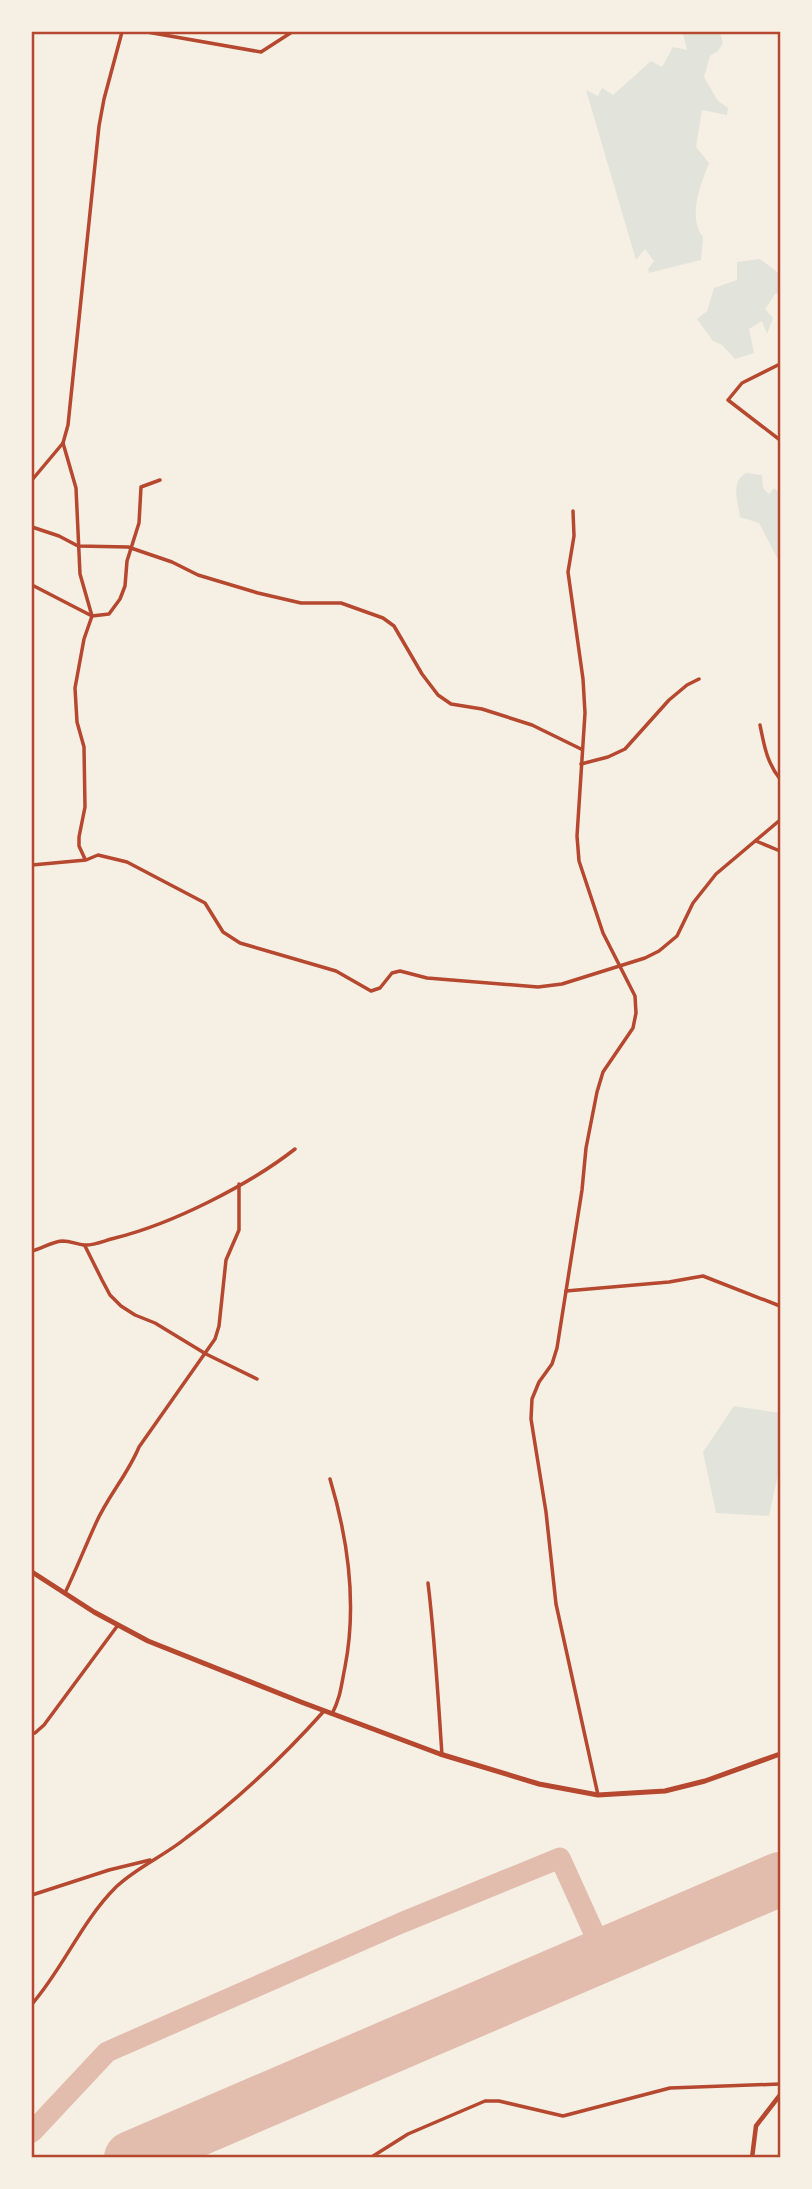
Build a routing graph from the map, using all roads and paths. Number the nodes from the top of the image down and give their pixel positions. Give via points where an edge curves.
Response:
1 (122, 32) edge
2 (147, 32) edge
3 (292, 32) edge
4 (780, 364) edge
5 (780, 440) edge
6 (63, 443) junction
7 (32, 480) edge
8 (160, 480) dead end
9 (573, 511) dead end
10 (32, 527) edge
11 (78, 546) junction
12 (131, 548) junction
13 (32, 585) edge
14 (92, 616) junction
15 (699, 679) dead end
16 (760, 725) dead end
17 (581, 749) junction
18 (581, 764) junction
19 (780, 779) edge
20 (780, 820) edge
21 (756, 841) junction
22 (780, 850) edge
23 (86, 860) junction
24 (32, 865) edge
25 (619, 966) junction
26 (295, 1149) dead end
27 (239, 1184) junction
28 (85, 1245) junction
29 (32, 1251) edge
30 (566, 1292) junction
31 (780, 1306) edge
32 (206, 1354) junction
33 (257, 1379) dead end
34 (330, 1479) dead end
35 (32, 1572) edge
36 (428, 1583) dead end
37 (65, 1593) junction
38 (118, 1625) junction
39 (324, 1711) junction
40 (332, 1714) junction
41 (32, 1733) edge
42 (780, 1754) edge
43 (442, 1755) junction
44 (598, 1795) junction
45 (152, 1860) junction
46 (32, 1895) edge
47 (32, 2004) edge
48 (780, 2084) edge
49 (780, 2095) edge
50 (370, 2158) edge
51 (752, 2158) edge

1 - 6 street via 99,126
2 - 3 street via 261,52
4 - 5 street via 742,383 729,400
6 - 7 street
6 - 11 street via 76,488
8 - 12 street via 141,487 139,523
9 - 17 street via 568,572 583,679
10 - 11 street
11 - 12 street
11 - 14 street
12 - 14 street via 120,599 109,614
12 - 17 street via 258,593 301,603 341,603 383,618 394,626 438,695 451,704 532,725
13 - 14 street
14 - 23 street via 75,688 85,762 79,846
15 - 18 street via 669,700 625,749
16 - 19 street via 767,757
17 - 18 street
18 - 25 street via 579,861 593,910
20 - 21 street
21 - 22 street
21 - 25 street via 707,884 671,942 645,958
23 - 24 street
23 - 25 street via 102,855 127,862 205,903 223,932 240,943 336,971 371,991 397,972 538,987
25 - 30 street via 635,996 636,1013 633,1028 603,1072 597,1092
26 - 27 street
27 - 28 street via 154,1226
27 - 32 street via 239,1230 226,1260 219,1326
28 - 29 street via 60,1241
28 - 32 street via 110,1295 121,1306
30 - 31 street via 703,1276
30 - 44 street via 552,1364 532,1399 531,1419 556,1604
32 - 33 street
32 - 37 street via 139,1447 96,1523
34 - 40 street via 346,1549 351,1623 341,1696
35 - 37 main road
36 - 43 street
37 - 38 main road
38 - 39 main road
38 - 41 street via 44,1725
39 - 40 main road
39 - 45 street via 209,1820
40 - 43 main road
42 - 44 main road via 665,1791
43 - 44 main road via 539,1784
45 - 46 street
45 - 47 street via 94,1911
48 - 50 street via 670,2088 563,2116 485,2101 408,2134
49 - 51 street via 756,2126

